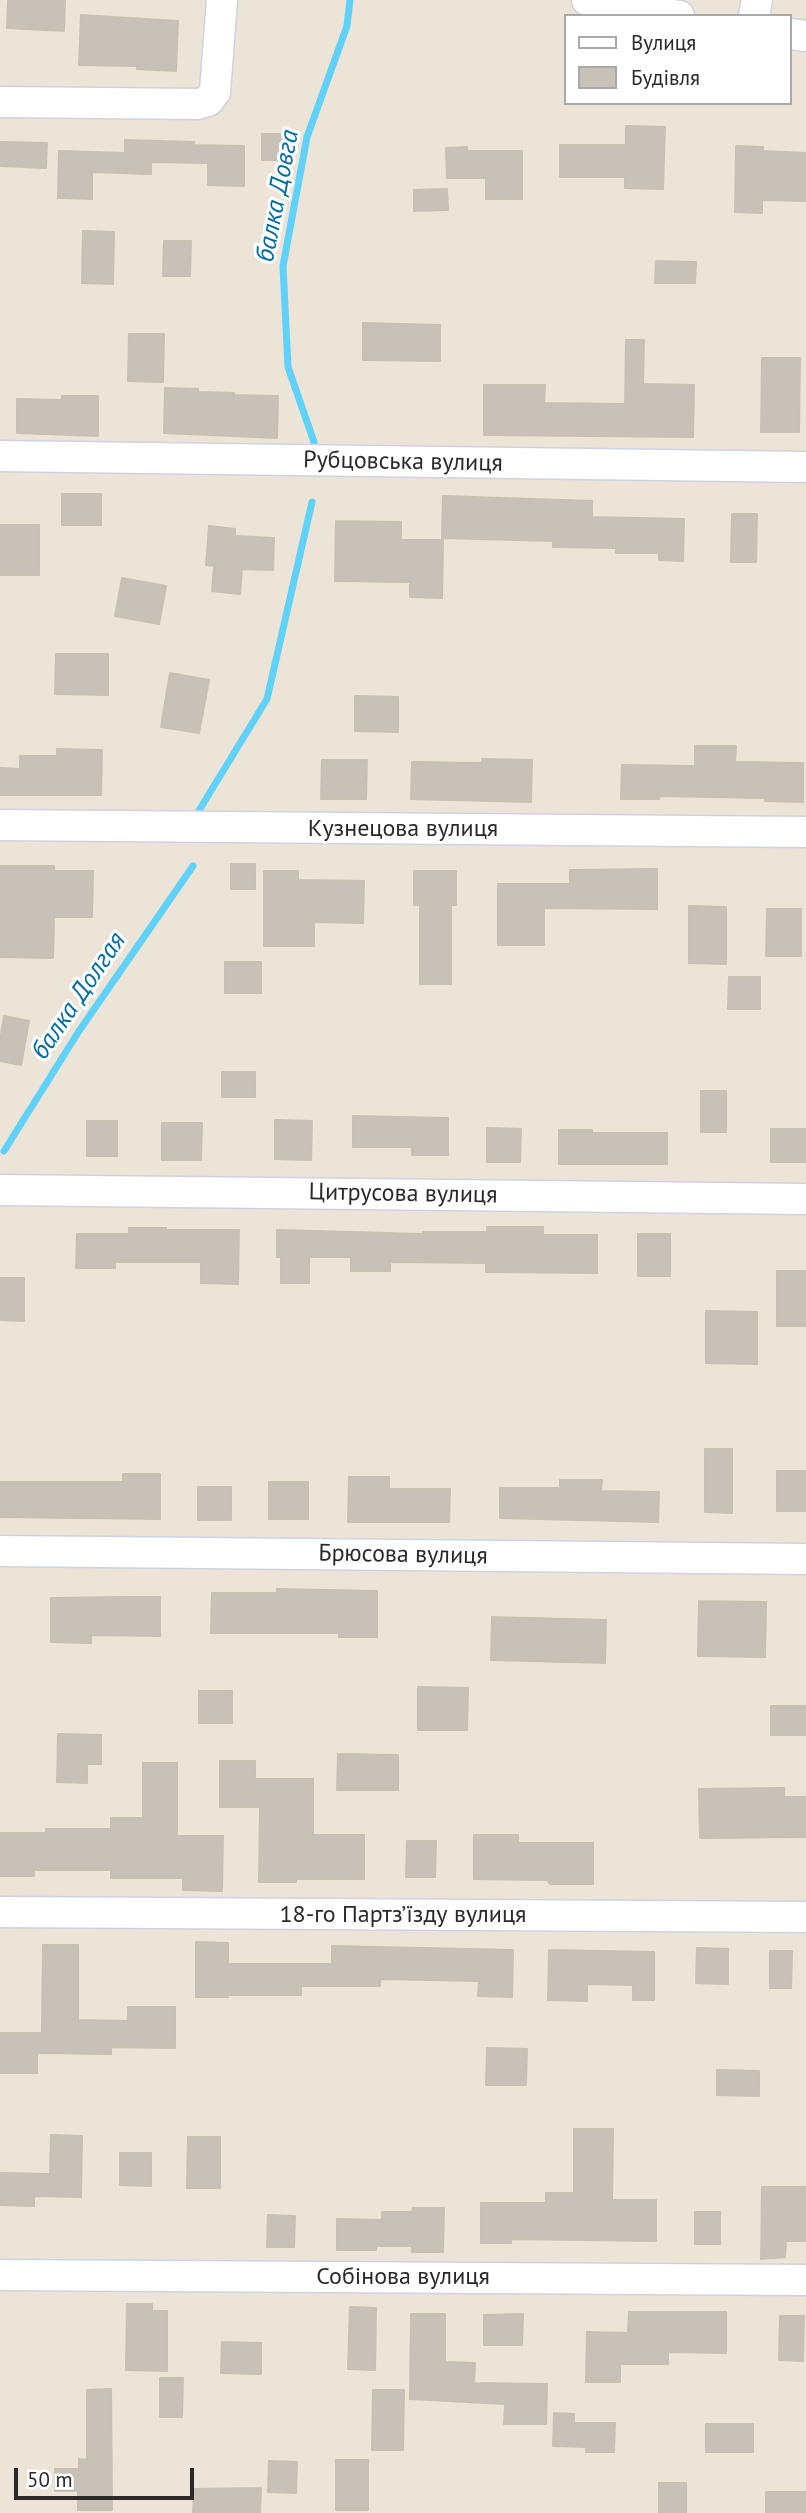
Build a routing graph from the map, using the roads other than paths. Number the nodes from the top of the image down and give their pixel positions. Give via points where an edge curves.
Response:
1 (222, 0) edge
2 (587, 0) edge
3 (668, 14) edge
4 (0, 102) edge
5 (0, 456) edge
6 (806, 467) edge
7 (0, 825) edge
8 (806, 832) edge
9 (0, 1190) edge
10 (806, 1199) edge
11 (0, 1551) edge
12 (806, 1559) edge
13 (0, 1912) edge
14 (806, 1917) edge
15 (0, 2275) edge
16 (806, 2280) edge

1 - 4 street via 215,92 208,101
2 - 3 street
5 - 6 street, Рубцовська вулиця
7 - 8 street, Кузнецова вулиця
9 - 10 street, Цитрусова вулиця
11 - 12 street, Брюсова вулиця
13 - 14 street, 18-го Партз’їзду вулиця
15 - 16 street, Собінова вулиця

